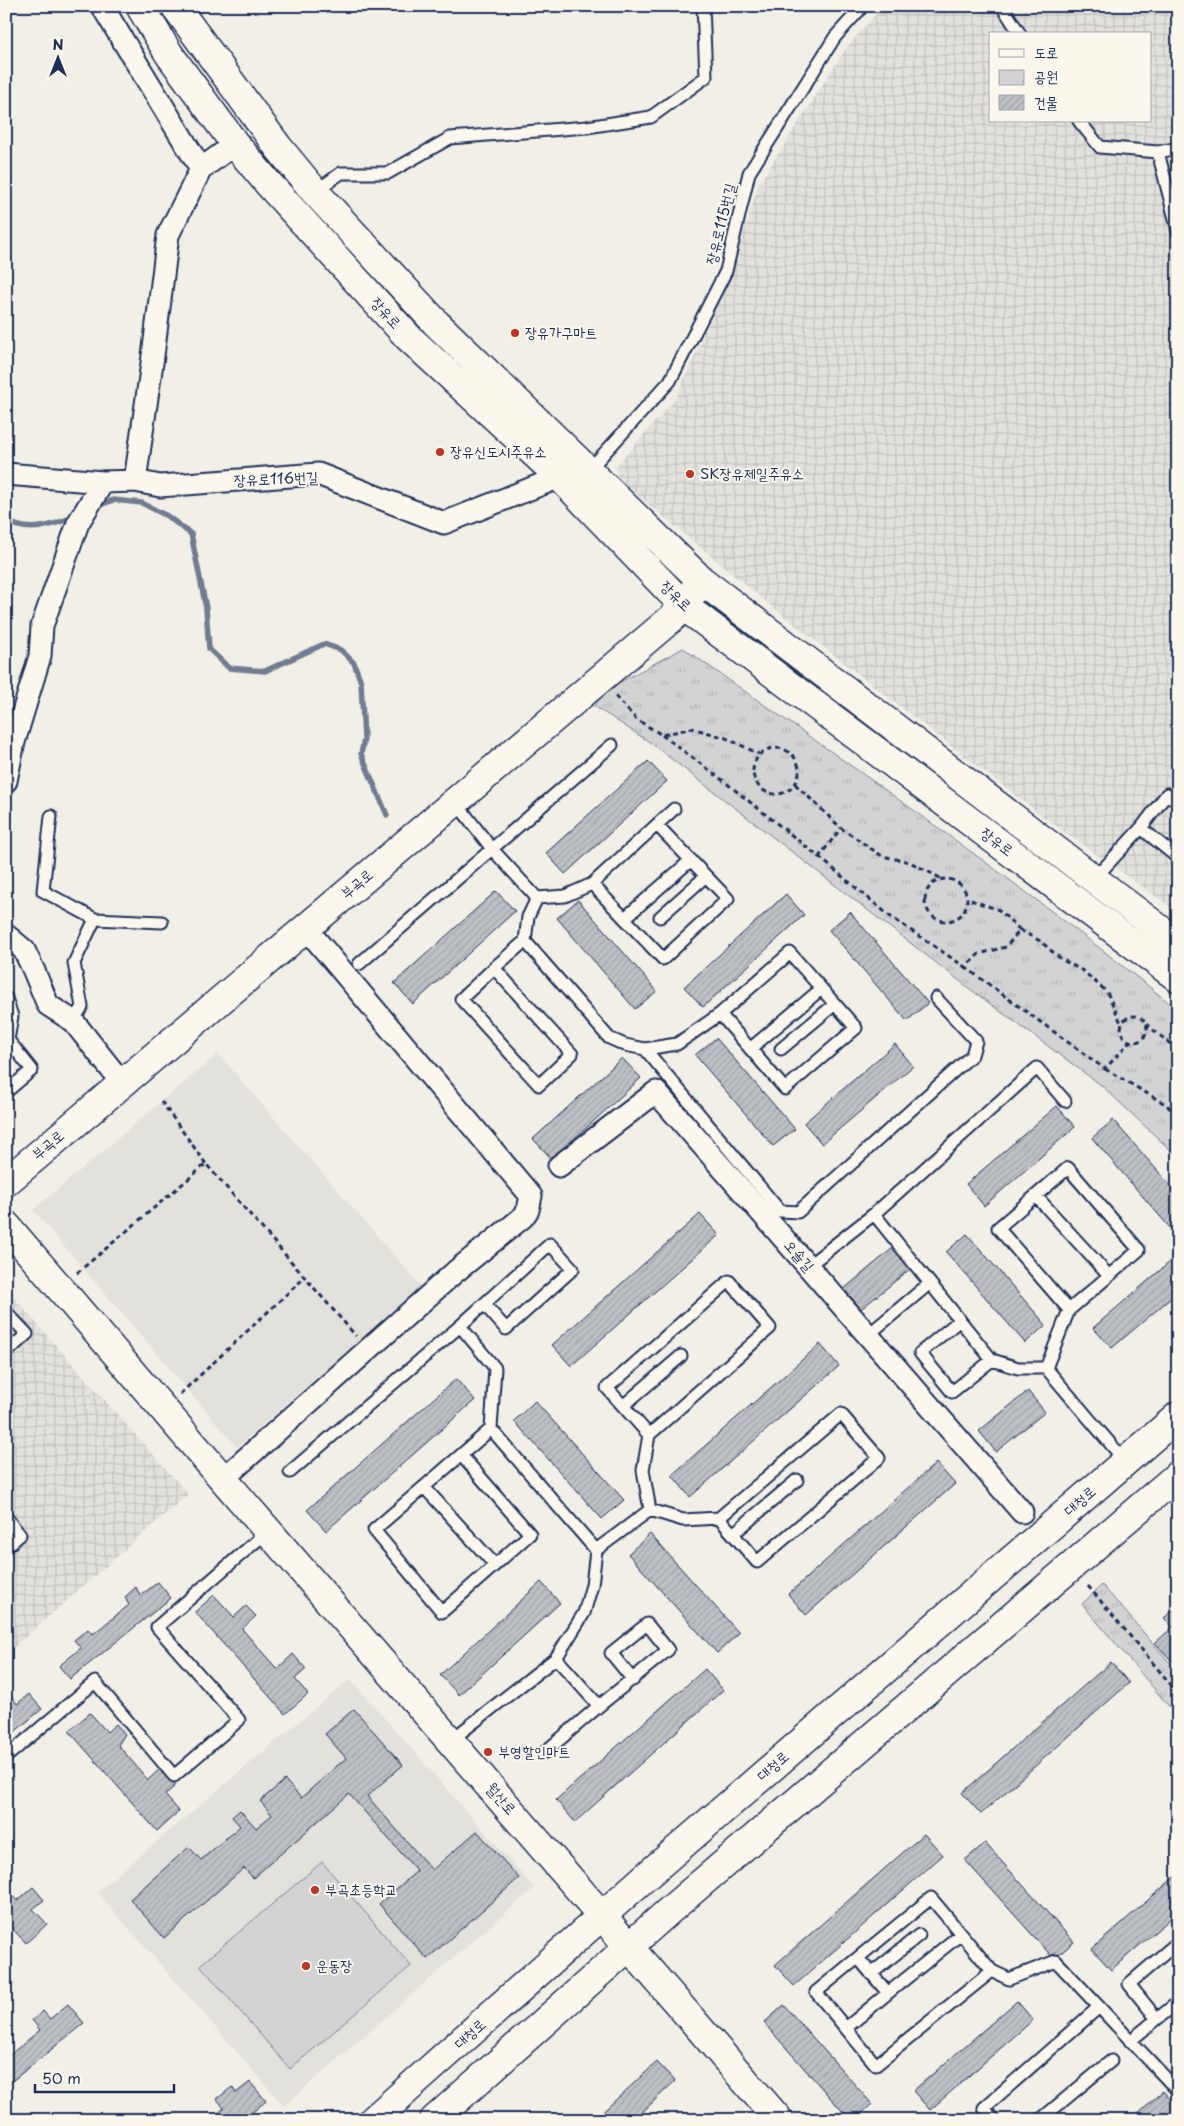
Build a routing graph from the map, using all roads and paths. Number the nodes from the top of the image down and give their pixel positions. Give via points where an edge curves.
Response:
1 (102, 6) edge
2 (140, 6) edge
3 (175, 6) edge
4 (703, 6) edge
5 (863, 6) edge
6 (1002, 6) edge
7 (1019, 32) edge
8 (1080, 122) edge
9 (235, 144) junction
10 (1178, 148) edge
11 (1158, 152) junction
12 (201, 168) junction
13 (315, 192) junction
14 (1178, 231) edge
15 (6, 474) edge
16 (574, 474) junction
17 (134, 481) junction
18 (103, 482) junction
19 (700, 580) junction
20 (685, 607) junction
21 (613, 694) dead end
22 (662, 735) junction
23 (612, 745) dead end
24 (759, 754) junction
25 (6, 781) edge
26 (795, 784) junction
27 (455, 801) junction
28 (1178, 802) edge
29 (674, 809) dead end
30 (51, 816) dead end
31 (657, 825) junction
32 (841, 828) junction
33 (1141, 828) junction
34 (492, 849) junction
35 (819, 857) junction
36 (1178, 858) edge
37 (691, 860) junction
38 (706, 876) junction
39 (942, 879) junction
40 (1094, 879) junction
41 (592, 884) junction
42 (537, 898) junction
43 (968, 899) junction
44 (660, 916) dead end
45 (625, 918) junction
46 (95, 919) junction
47 (162, 922) dead end
48 (306, 928) junction
49 (1020, 930) junction
50 (6, 934) edge
51 (525, 941) junction
52 (1178, 943) edge
53 (359, 964) dead end
54 (965, 967) junction
55 (494, 968) junction
56 (1178, 978) edge
57 (821, 989) junction
58 (6, 998) edge
59 (936, 998) dead end
60 (835, 1004) junction
61 (720, 1014) junction
62 (73, 1021) junction
63 (1145, 1024) junction
64 (1122, 1025) junction
65 (7, 1041) edge
66 (1130, 1041) junction
67 (645, 1049) junction
68 (750, 1049) junction
69 (781, 1049) dead end
70 (1178, 1050) edge
71 (1105, 1069) junction
72 (122, 1083) junction
73 (6, 1092) edge
74 (161, 1101) dead end
75 (1065, 1101) dead end
76 (1178, 1118) edge
77 (206, 1164) junction
78 (559, 1166) dead end
79 (6, 1182) edge
80 (1036, 1196) junction
81 (874, 1214) junction
82 (6, 1225) edge
83 (813, 1262) dead end
84 (77, 1272) dead end
85 (305, 1276) junction
86 (1108, 1276) junction
87 (930, 1283) junction
88 (484, 1304) junction
89 (1069, 1310) junction
90 (6, 1312) edge
91 (960, 1320) junction
92 (460, 1326) junction
93 (874, 1330) dead end
94 (368, 1350) junction
95 (6, 1353) edge
96 (681, 1356) dead end
97 (992, 1360) junction
98 (1046, 1368) junction
99 (180, 1395) dead end
100 (623, 1406) junction
101 (1178, 1416) edge
102 (491, 1429) junction
103 (649, 1435) junction
104 (460, 1455) junction
105 (1126, 1461) junction
106 (290, 1472) dead end
107 (1178, 1475) edge
108 (223, 1479) junction
109 (797, 1480) dead end
110 (424, 1487) junction
111 (650, 1510) junction
112 (1022, 1512) dead end
113 (6, 1517) edge
114 (719, 1518) junction
115 (268, 1531) junction
116 (733, 1534) junction
117 (6, 1547) edge
118 (596, 1550) junction
119 (495, 1565) junction
120 (1088, 1586) dead end
121 (556, 1658) junction
122 (633, 1680) junction
123 (1178, 1693) edge
124 (599, 1706) junction
125 (450, 1741) junction
126 (545, 1752) dead end
127 (6, 1757) edge
128 (602, 1915) junction
129 (961, 1934) junction
130 (919, 1935) dead end
131 (1178, 1942) edge
132 (629, 1946) junction
133 (858, 1958) junction
134 (992, 1971) junction
135 (871, 1974) junction
136 (888, 1993) junction
137 (1178, 2002) edge
138 (1099, 2007) junction
139 (1157, 2019) junction
140 (846, 2028) junction
141 (1130, 2041) junction
142 (1111, 2061) dead end
143 (1178, 2091) edge
144 (373, 2120) edge
145 (434, 2120) edge
146 (779, 2120) edge
147 (994, 2120) edge
148 (1040, 2120) edge

1 - 12 street
2 - 9 main road, 장유로 via 169,54
3 - 13 main road, 장유로
4 - 13 lane via 706,77 651,118 587,127 450,138 388,172 341,173
5 - 16 lane, 장유로115번길 via 835,37 749,173 726,271 670,381
6 - 7 lane
8 - 11 lane via 1100,147
9 - 12 street
9 - 16 main road, 장유로 via 408,337
10 - 11 lane
11 - 14 lane
12 - 17 street via 168,235
13 - 16 main road, 장유로
15 - 18 street, 장유로116번길
16 - 17 street, 장유로116번길 via 444,523 318,474 160,486
16 - 19 main road, 장유로
16 - 20 main road, 장유로
17 - 18 street, 장유로116번길
18 - 25 street via 78,523 42,626 40,656 14,742
19 - 20 main road, 부곡로
19 - 40 main road, 장유로
20 - 27 main road, 부곡로
20 - 56 main road, 장유로
21 - 22 path via 636,718
22 - 24 path via 692,728 726,738
22 - 35 path
23 - 34 lane
24 - 26 path via 773,747 788,750 798,762
24 - 26 path via 752,767 752,775 760,789 782,794
26 - 32 path
27 - 34 lane
27 - 48 main road, 부곡로
28 - 33 lane via 1167,794
29 - 31 lane
30 - 46 lane via 43,891
31 - 37 lane
31 - 41 lane
32 - 35 path
32 - 39 path via 882,856 910,862
33 - 36 lane
33 - 40 lane
34 - 42 lane
34 - 53 lane
35 - 54 path via 890,916
37 - 38 lane
37 - 45 lane
38 - 44 lane
38 - 45 lane via 728,899 663,959
39 - 43 path via 962,885
39 - 43 path via 926,891 925,904 932,916 945,922 952,921 964,912
40 - 52 main road, 장유로
41 - 42 lane via 564,896
41 - 45 lane
42 - 51 lane via 528,917
43 - 49 path via 999,910
46 - 47 lane
46 - 62 lane via 74,963 82,1007
48 - 72 main road, 부곡로
48 - 94 street via 531,1196 523,1217 455,1272
49 - 54 path via 1006,947 979,954
49 - 64 path via 1082,971 1106,992
50 - 62 street via 24,950 48,1005
51 - 55 lane
51 - 67 lane via 609,1038
54 - 71 path
55 - 55 lane via 461,999 539,1085 572,1054
57 - 60 lane
57 - 61 lane via 790,953
57 - 68 lane
58 - 65 lane via 12,1016
59 - 67 lane via 976,1041 972,1056 798,1212 780,1211
60 - 68 lane via 856,1028 785,1089
60 - 69 lane
61 - 67 lane via 676,1044
61 - 68 lane
62 - 72 street
63 - 64 path via 1140,1017 1131,1016
63 - 66 path via 1145,1036 1138,1041
63 - 70 path
64 - 66 path via 1123,1037
65 - 73 lane via 32,1070
66 - 71 path
71 - 76 path via 1167,1105
72 - 79 main road, 부곡로
74 - 77 path
75 - 81 lane via 1037,1068
77 - 84 path
77 - 85 path
78 - 112 street, 오솔길 via 656,1092
80 - 86 lane
80 - 86 lane via 1068,1168 1138,1250
80 - 89 lane via 998,1228
81 - 83 lane
81 - 87 lane
82 - 108 main road, 월산로
85 - 94 path
85 - 99 path
86 - 89 lane
87 - 91 lane
87 - 93 lane
88 - 88 lane via 550,1244 573,1270 506,1329
88 - 92 lane
89 - 98 lane
90 - 95 lane via 27,1334
91 - 97 lane
91 - 97 lane via 920,1353 952,1392
92 - 102 lane via 495,1368
92 - 106 lane
94 - 108 street
96 - 100 lane
97 - 98 lane via 1018,1368
98 - 105 lane
100 - 103 lane
100 - 103 lane via 607,1388 728,1282 770,1328
101 - 105 main road, 대청로
102 - 104 lane
102 - 118 lane
103 - 111 lane via 643,1470
104 - 110 lane
104 - 119 lane via 530,1534
105 - 128 main road, 대청로
107 - 132 main road
108 - 115 main road, 월산로
109 - 116 lane
110 - 119 lane
110 - 119 lane via 374,1530 442,1612
111 - 114 lane via 683,1520
111 - 118 lane
113 - 117 lane via 20,1535
114 - 116 lane
114 - 116 lane via 841,1414 879,1458 757,1562
115 - 125 main road, 월산로
115 - 127 lane via 157,1627 239,1720 188,1764 174,1776 95,1682
118 - 121 lane via 592,1585 584,1613
120 - 123 path
121 - 124 lane
121 - 125 lane
122 - 122 lane via 668,1650 647,1624 611,1654
122 - 124 lane
124 - 126 lane
125 - 128 main road, 월산로
128 - 132 main road, 월산로
128 - 144 main road, 대청로
129 - 133 lane via 931,1898
129 - 134 lane
129 - 136 lane
130 - 135 lane
131 - 139 lane via 1129,1984
132 - 145 main road
132 - 146 main road, 월산로
133 - 135 lane
133 - 140 lane via 816,1992
134 - 138 lane via 1009,1979 1056,1961
134 - 140 lane via 876,2064
135 - 136 lane
136 - 140 lane
137 - 139 lane
138 - 141 lane
138 - 147 lane via 984,2108
139 - 141 lane
141 - 143 lane
142 - 148 lane

